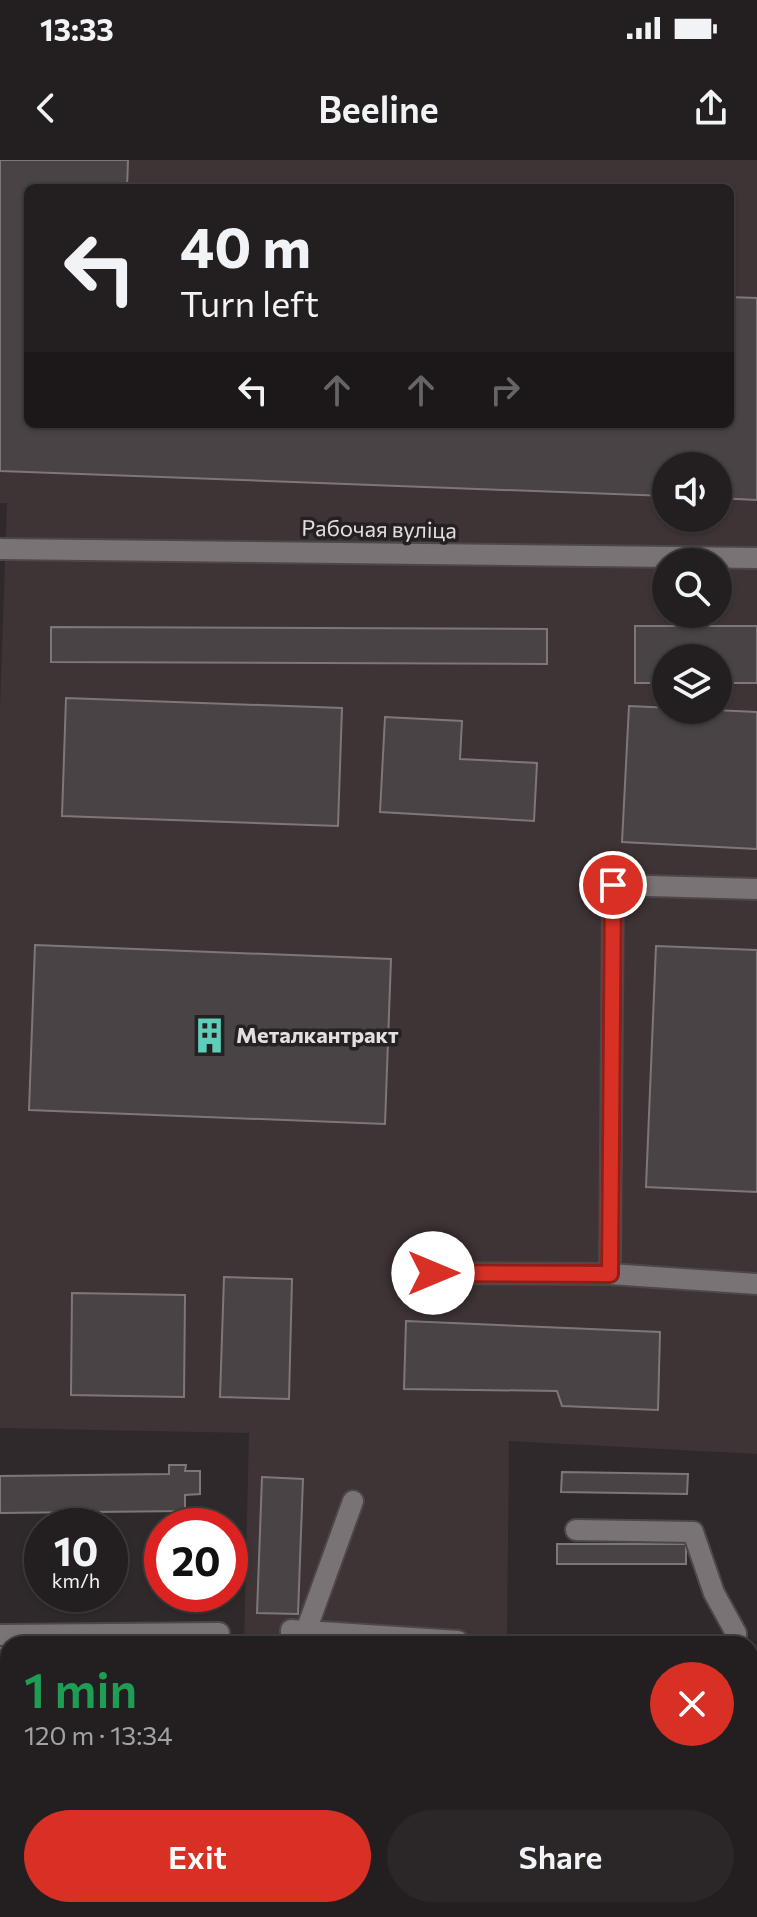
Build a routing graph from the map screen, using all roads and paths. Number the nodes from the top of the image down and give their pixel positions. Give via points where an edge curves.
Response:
1 (0, 549) edge
2 (757, 558) edge
3 (757, 889) edge
4 (433, 1273) dead end
5 (610, 1274) junction
6 (757, 1284) edge
7 (353, 1501) dead end
8 (576, 1530) dead end
9 (0, 1635) edge
10 (219, 1636) edge
11 (300, 1636) edge
12 (736, 1636) edge

1 - 2 street, Рабочая вуліца
3 - 5 street via 613,885
4 - 5 street
5 - 6 street
7 - 11 street
8 - 12 street via 693,1532
9 - 10 street

